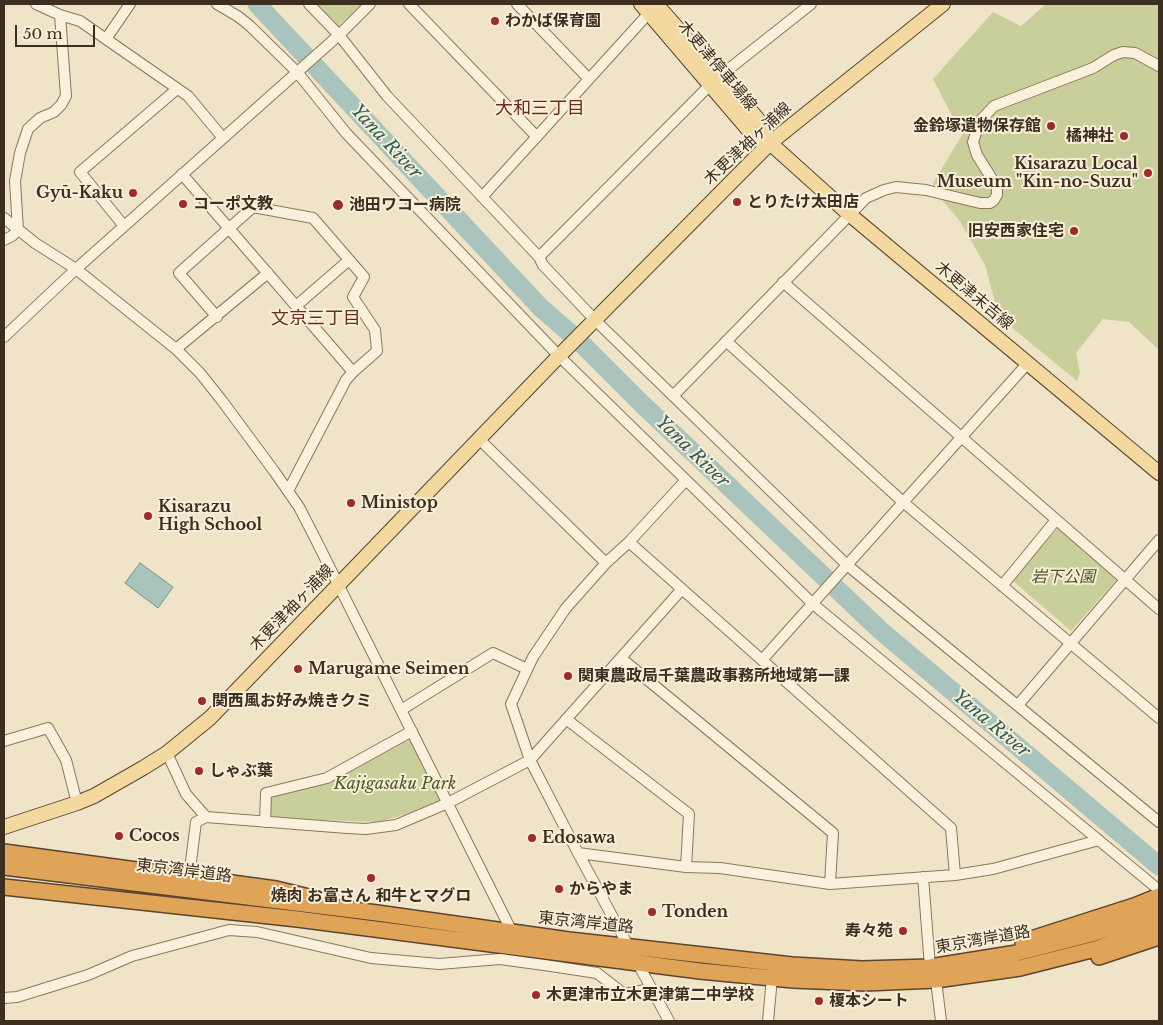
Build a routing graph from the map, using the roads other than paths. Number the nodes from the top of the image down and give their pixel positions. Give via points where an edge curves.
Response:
1 (36, 4) edge
2 (130, 4) edge
3 (217, 4) edge
4 (309, 4) edge
5 (370, 4) edge
6 (409, 4) edge
7 (517, 4) edge
8 (811, 4) edge
9 (943, 4) edge
10 (652, 6) edge
11 (60, 15) junction
12 (339, 35) junction
13 (106, 39) junction
14 (1159, 66) edge
15 (297, 72) junction
16 (589, 79) junction
17 (715, 81) junction
18 (178, 89) junction
19 (537, 137) junction
20 (223, 138) junction
21 (770, 143) junction
22 (182, 174) junction
23 (482, 197) junction
24 (849, 214) junction
25 (4, 218) edge
26 (124, 226) junction
27 (229, 228) junction
28 (18, 230) junction
29 (4, 240) edge
30 (539, 257) junction
31 (349, 260) junction
32 (76, 269) junction
33 (268, 273) junction
34 (783, 282) junction
35 (296, 306) junction
36 (217, 317) junction
37 (593, 323) junction
38 (4, 337) edge
39 (726, 341) junction
40 (176, 349) junction
41 (561, 354) junction
42 (1027, 364) junction
43 (353, 372) junction
44 (672, 396) junction
45 (961, 438) junction
46 (479, 439) junction
47 (1157, 466) edge
48 (686, 480) junction
49 (288, 491) junction
50 (903, 502) junction
51 (1056, 520) junction
52 (1159, 540) edge
53 (629, 542) junction
54 (606, 563) junction
55 (845, 567) junction
56 (1125, 579) junction
57 (338, 584) junction
58 (1002, 586) junction
59 (682, 589) junction
60 (815, 602) junction
61 (1159, 609) edge
62 (1071, 643) junction
63 (621, 658) junction
64 (762, 660) junction
65 (527, 669) junction
66 (1018, 705) junction
67 (401, 710) junction
68 (1159, 718) edge
69 (566, 719) junction
70 (412, 731) junction
71 (4, 741) edge
72 (167, 753) junction
73 (530, 760) junction
74 (78, 803) junction
75 (448, 803) junction
76 (206, 817) junction
77 (1157, 818) edge
78 (265, 822) junction
79 (4, 826) edge
80 (1099, 840) junction
81 (4, 852) edge
82 (578, 853) junction
83 (4, 867) edge
84 (686, 867) junction
85 (955, 875) junction
86 (189, 877) junction
87 (923, 877) junction
88 (830, 884) junction
89 (4, 887) edge
90 (1159, 890) edge
91 (1159, 896) edge
92 (1159, 910) edge
93 (377, 913) junction
94 (1159, 924) edge
95 (512, 932) junction
96 (1159, 937) edge
97 (627, 945) junction
98 (1017, 953) junction
99 (636, 963) junction
100 (1020, 968) junction
101 (933, 974) junction
102 (772, 978) junction
103 (651, 988) junction
104 (4, 998) edge
105 (665, 1019) edge
106 (768, 1021) edge
107 (941, 1021) edge

1 - 11 street
2 - 13 street
3 - 15 street via 240,17
4 - 12 street
5 - 12 street
6 - 19 street
7 - 16 street
8 - 17 street
9 - 21 main road, 木更津袖ヶ浦線
10 - 16 street
10 - 17 main road, 木更津停車場線
11 - 13 street via 80,21
11 - 28 street via 66,96 62,106 28,129 15,181
12 - 15 street
12 - 23 street via 388,96
13 - 18 street
14 - 24 street via 1135,53 1123,52 1092,68 994,106 980,121 973,142 976,155 997,187 997,196 990,203 896,187 866,198
15 - 20 street
15 - 41 street via 346,133
16 - 19 street
17 - 21 main road, 木更津停車場線 via 752,134
17 - 30 street
18 - 20 street via 188,96
18 - 26 street via 80,172
19 - 23 street
20 - 22 street
21 - 24 main road, 木更津末吉線
21 - 37 main road, 木更津袖ヶ浦線
22 - 26 street
22 - 27 street
23 - 30 street
24 - 34 street
24 - 42 main road, 木更津末吉線
25 - 28 street
26 - 32 street
27 - 31 street via 253,207 313,218
27 - 33 street
27 - 36 street via 178,274
28 - 29 street
28 - 32 street
30 - 37 street
31 - 35 street
31 - 43 street via 364,277 352,297 375,330 377,351
32 - 38 street
32 - 40 street
33 - 35 street
33 - 36 street
34 - 39 street
34 - 45 street
35 - 43 street
36 - 40 street
37 - 41 main road, 木更津袖ヶ浦線
37 - 44 street
39 - 44 street
39 - 50 street
40 - 49 street via 223,402
41 - 46 main road, 木更津袖ヶ浦線
41 - 48 street
42 - 45 street
42 - 47 main road, 木更津末吉線
43 - 49 street
44 - 55 street
45 - 50 street
45 - 51 street
46 - 54 street
46 - 57 main road, 木更津袖ヶ浦線
48 - 53 street
48 - 60 street
49 - 57 street via 299,506
50 - 55 street
50 - 58 street
51 - 56 street
51 - 58 street
52 - 56 street
53 - 54 street
53 - 59 street
54 - 65 street via 566,608
55 - 60 street
55 - 66 street
56 - 61 street
56 - 62 street
57 - 67 street
57 - 72 main road, 木更津袖ヶ浦線 via 210,718
58 - 62 street
59 - 63 street
59 - 64 street
60 - 64 street
60 - 80 street
62 - 66 street
62 - 68 street
63 - 69 street
63 - 88 street via 833,833
64 - 85 street via 951,828
65 - 67 street via 493,653
65 - 73 street via 511,704
66 - 77 street
67 - 70 street
69 - 73 street
69 - 84 street via 689,814
70 - 75 street
70 - 78 street via 326,778 266,794
71 - 74 street via 48,728 66,760
72 - 74 main road, 木更津袖ヶ浦線
72 - 76 street via 186,794
73 - 75 street
73 - 82 street
74 - 79 main road, 木更津袖ヶ浦線
75 - 78 street via 396,824 366,829
75 - 95 street
76 - 78 street
76 - 86 street via 196,822
80 - 85 street via 992,869
80 - 90 street
81 - 86 highway
82 - 84 street
82 - 97 street
83 - 93 highway, 東京湾岸道路
84 - 88 street via 720,868
85 - 87 street
86 - 93 highway via 276,889
87 - 88 street
87 - 101 street
89 - 99 highway, 東京湾岸道路 via 297,919
91 - 98 highway via 1025,941
92 - 98 highway, 東京湾岸道路 via 1095,933
93 - 95 highway, 東京湾岸道路
94 - 100 highway, 東京湾岸道路 via 1100,948
95 - 97 highway, 東京湾岸道路
96 - 100 highway via 1125,950 1036,973
97 - 99 street
97 - 101 highway, 東京湾岸道路 via 792,965
98 - 101 highway, 東京湾岸道路
99 - 102 highway, 東京湾岸道路
99 - 103 street
100 - 101 highway, 東京湾岸道路
101 - 102 highway, 東京湾岸道路 via 865,983
101 - 107 street
102 - 106 street
103 - 104 street via 624,994 597,973 500,959 439,964 371,958 257,932 229,930 132,956 88,975
103 - 105 street

